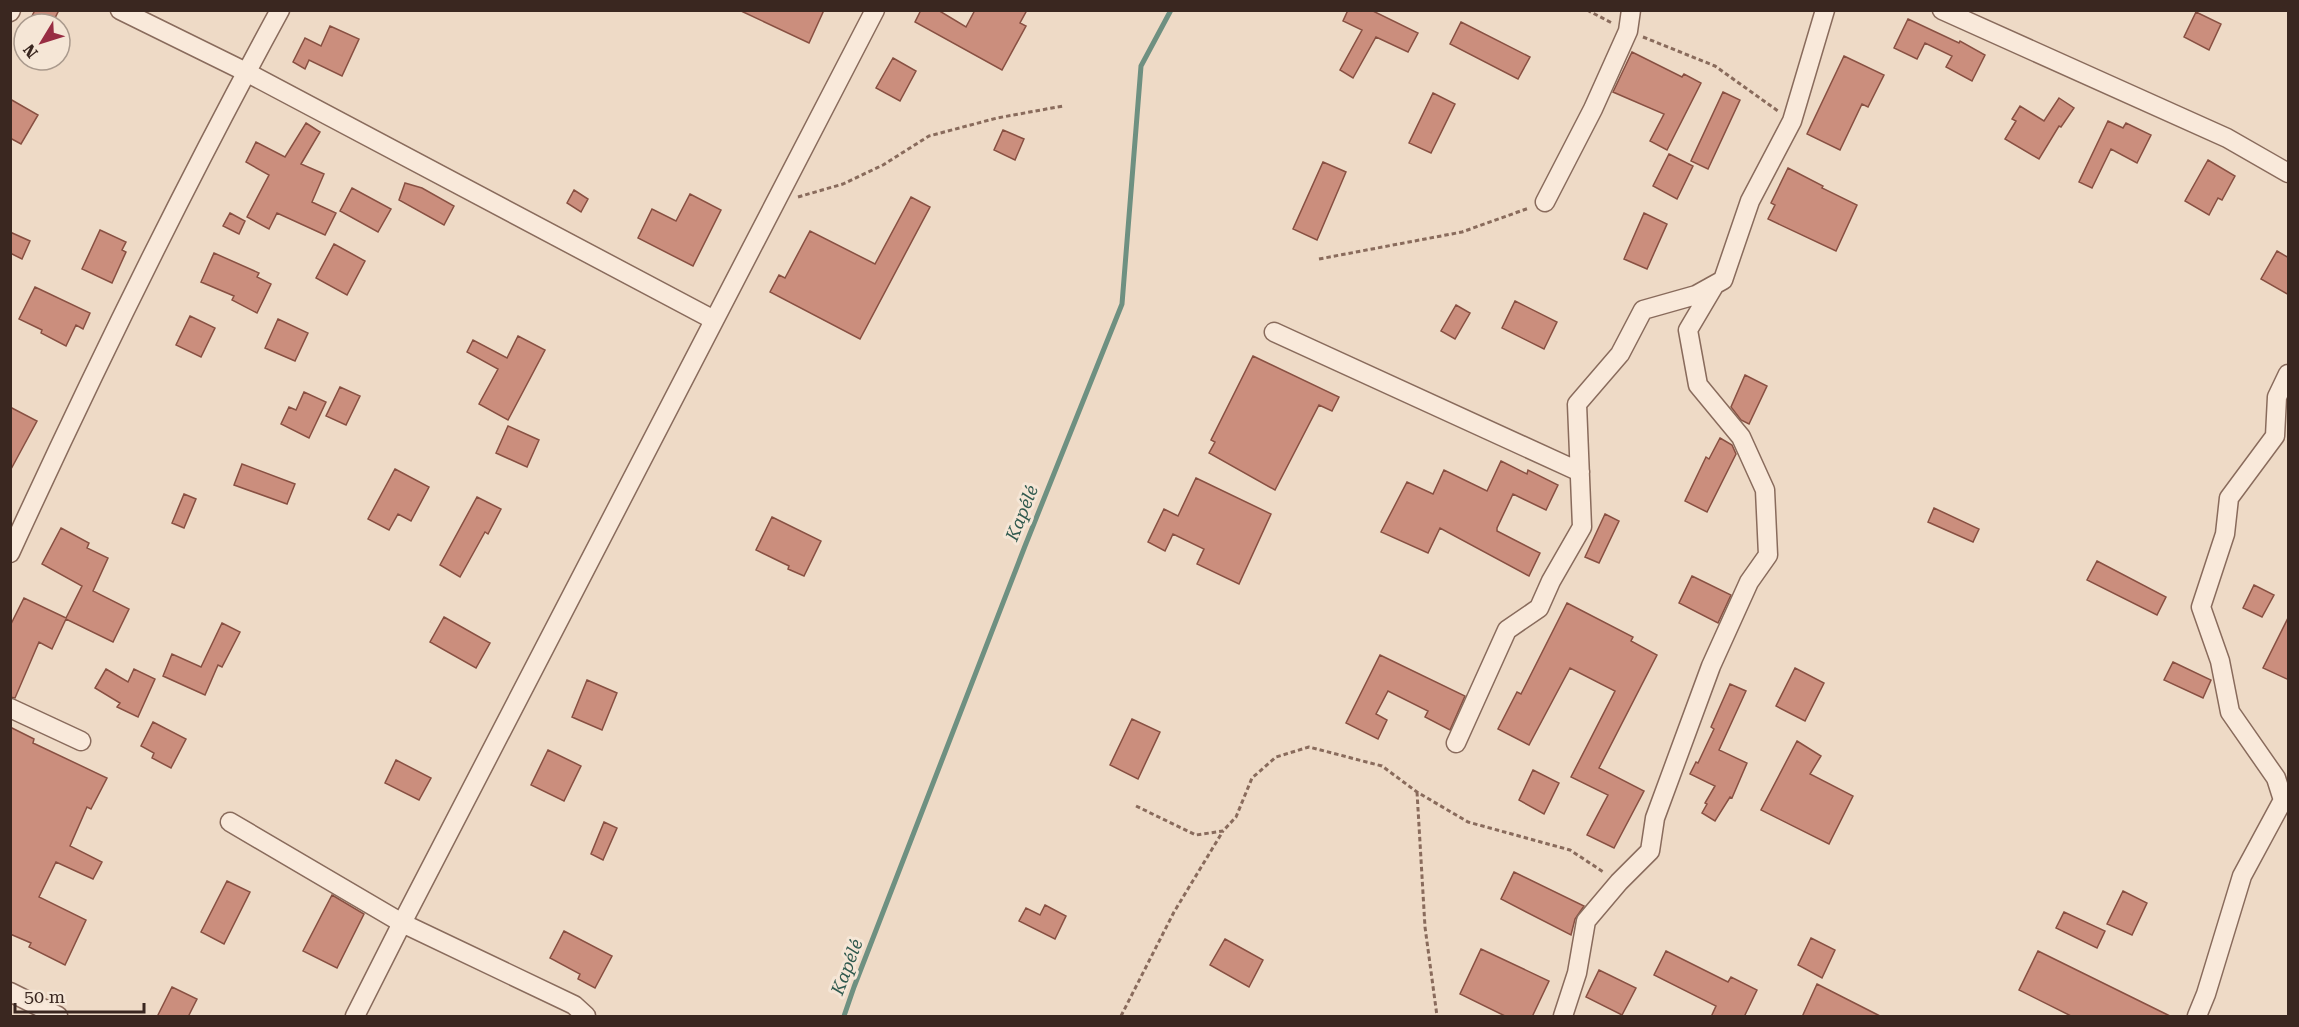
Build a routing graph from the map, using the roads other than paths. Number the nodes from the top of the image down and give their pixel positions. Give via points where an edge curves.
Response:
1 (120, 10) edge
2 (280, 10) edge
3 (875, 10) edge
4 (1631, 10) edge
5 (1826, 10) edge
6 (1942, 10) edge
7 (246, 72) junction
8 (2289, 172) edge
9 (1545, 202) road end
10 (1715, 285) junction
11 (714, 320) junction
12 (1274, 332) dead end
13 (2289, 374) edge
14 (1580, 472) junction
15 (10, 554) edge
16 (10, 708) edge
17 (81, 741) dead end
18 (1456, 743) dead end
19 (230, 822) dead end
20 (402, 923) junction
21 (10, 992) edge
22 (58, 1017) edge
23 (355, 1017) edge
24 (586, 1017) edge
25 (1563, 1017) edge
26 (2197, 1017) edge

1 - 7 street
2 - 7 street
3 - 11 street
4 - 9 street via 1628,31 1593,110
5 - 10 street via 1792,121 1750,201 1723,280
6 - 8 street via 2227,138
7 - 11 street
7 - 15 street via 79,404
10 - 14 street via 1696,295 1643,310 1620,354 1577,404
10 - 25 street via 1688,330 1698,385 1741,437 1765,490 1768,555 1749,582 1711,666 1655,818 1650,851 1586,921 1577,973
11 - 20 street
12 - 14 street
13 - 26 street via 2277,397 2275,436 2229,498 2225,534 2201,607 2220,661 2230,712 2276,778 2283,800 2242,876
14 - 18 street via 1582,527 1539,608 1507,630
16 - 17 street
19 - 20 street
20 - 23 street
20 - 24 street via 574,1005
21 - 22 street

